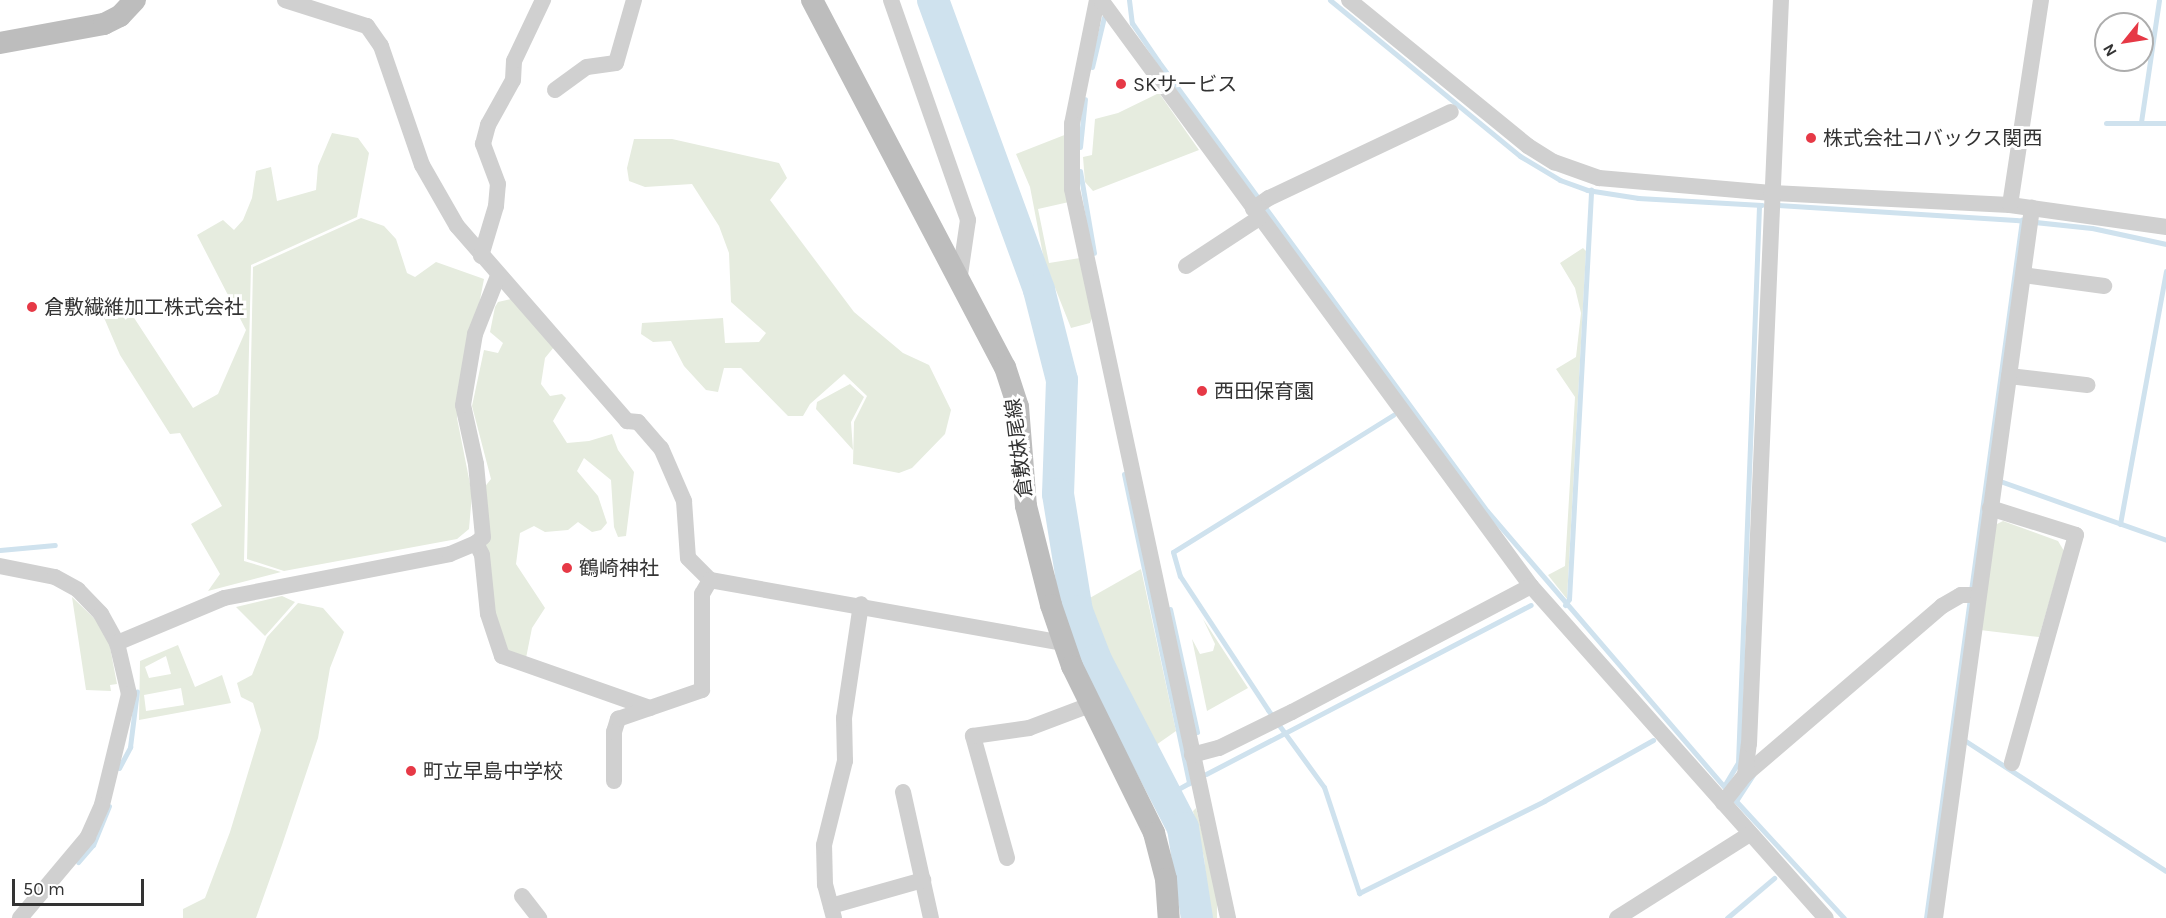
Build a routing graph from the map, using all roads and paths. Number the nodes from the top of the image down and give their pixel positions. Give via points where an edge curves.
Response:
1 (135, 0) edge
2 (285, 0) edge
3 (543, 0) edge
4 (634, 0) edge
5 (812, 0) edge
6 (891, 0) edge
7 (1099, 0) edge
8 (1349, 0) edge
9 (1781, 0) edge
10 (2041, 0) edge
11 (0, 43) edge
12 (555, 90) dead end
13 (1451, 112) dead end
14 (1771, 193) junction
15 (2010, 205) junction
16 (1256, 214) junction
17 (2031, 217) junction
18 (2166, 227) edge
19 (481, 256) junction
20 (1186, 266) dead end
21 (2023, 275) junction
22 (498, 276) junction
23 (959, 284) junction
24 (2104, 286) dead end
25 (2009, 376) junction
26 (2087, 385) dead end
27 (1990, 508) junction
28 (476, 543) junction
29 (0, 566) edge
30 (710, 580) junction
31 (1531, 586) junction
32 (1978, 595) junction
33 (861, 604) junction
34 (117, 643) junction
35 (1062, 643) junction
36 (1090, 705) junction
37 (650, 708) junction
38 (1198, 754) junction
39 (2012, 762) dead end
40 (1745, 775) junction
41 (614, 781) dead end
42 (903, 792) dead end
43 (1729, 797) junction
44 (1750, 834) junction
45 (1007, 858) dead end
46 (923, 880) junction
47 (522, 896) dead end
48 (832, 912) edge
49 (20, 918) edge
50 (539, 918) edge
51 (931, 918) edge
52 (1169, 918) edge
53 (1228, 918) edge
54 (1617, 918) edge
55 (1826, 918) edge
56 (1935, 918) edge

1 - 11 main road via 120,16 104,24
2 - 19 street via 366,26 381,46 422,165 457,226
3 - 19 street via 514,61 513,81 488,125 483,144 498,184 496,206
4 - 12 street via 616,63 587,67
5 - 23 main road, 倉敷妹尾線
6 - 23 street via 968,220
7 - 16 street
7 - 38 street via 1072,124 1072,189
8 - 14 street via 1528,146 1554,162 1620,183
9 - 14 street
10 - 15 street
13 - 16 street via 1269,198
14 - 15 street
14 - 40 street
15 - 17 street
16 - 20 street
16 - 31 street
17 - 18 street
17 - 21 street
19 - 22 street
21 - 24 street
21 - 25 street
22 - 28 street via 475,334 463,405 476,464 483,537
22 - 30 street via 627,422 638,422 661,448 684,501 688,558
23 - 35 main road, 倉敷妹尾線 via 1005,367 1018,407 1026,506
25 - 26 street
25 - 27 street
27 - 32 street
27 - 39 street via 2076,535
28 - 34 street via 450,554 224,598
28 - 37 street via 482,555 488,614 502,656
29 - 34 street via 55,577 78,591 102,614
30 - 33 street
30 - 37 street via 702,594 702,690
31 - 38 street via 1435,639
31 - 43 street
32 - 40 street via 1961,595 1942,606
32 - 56 street
33 - 35 street via 994,633
33 - 48 street via 844,718 845,761 824,845 825,885
34 - 49 street via 129,693 102,805 88,837
35 - 36 main road, 倉敷妹尾線
36 - 45 street via 1029,728 973,736
36 - 52 main road, 倉敷妹尾線 via 1154,832 1166,879
37 - 41 street via 614,724
38 - 53 street
40 - 43 street
42 - 46 street
43 - 44 street
44 - 54 street
44 - 55 street
46 - 48 street
46 - 51 street
47 - 50 street

